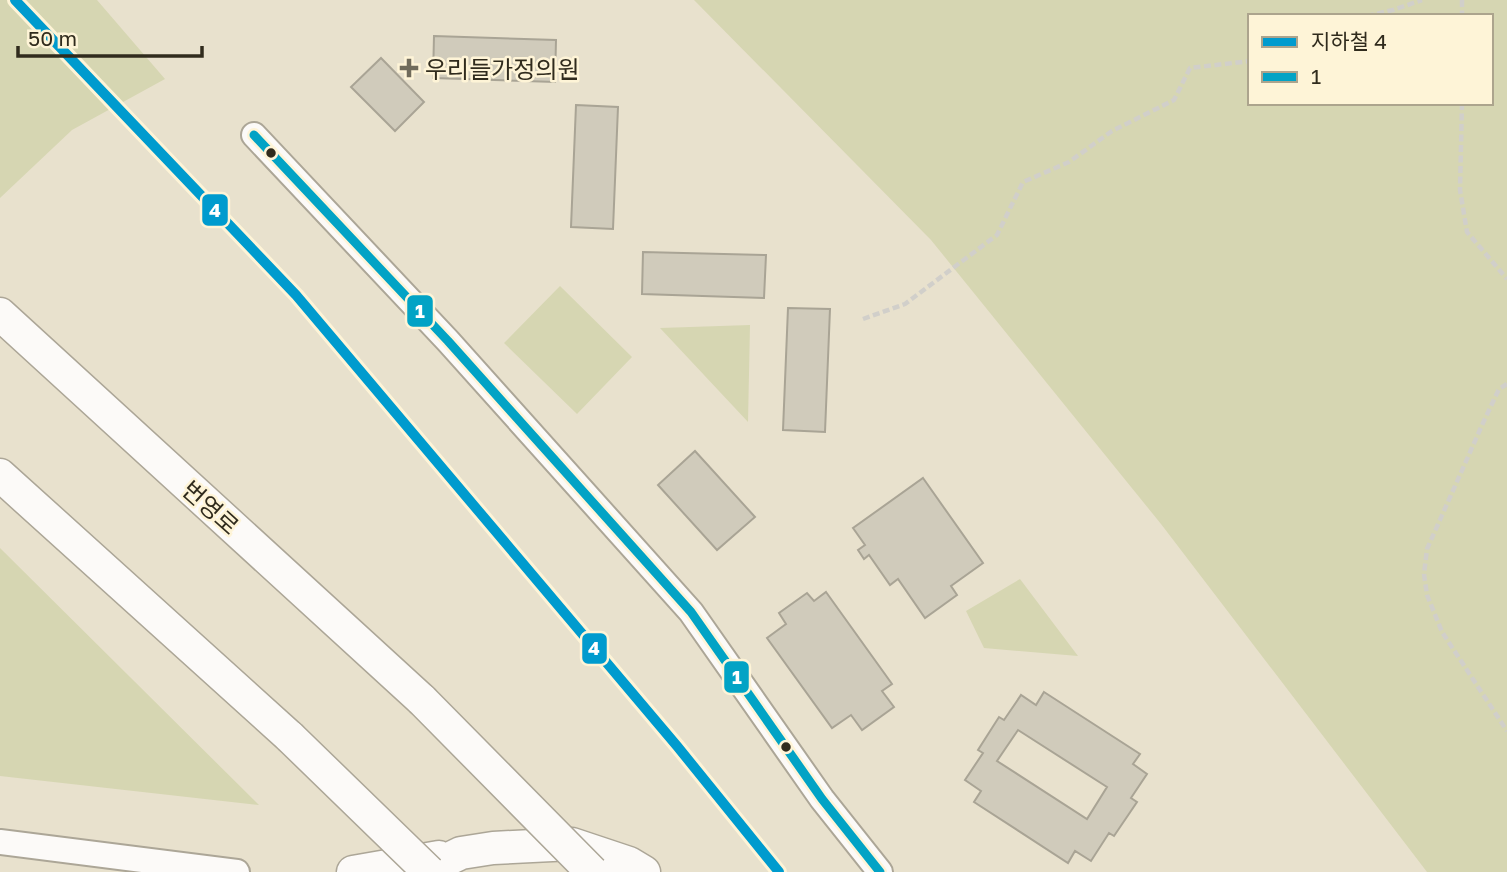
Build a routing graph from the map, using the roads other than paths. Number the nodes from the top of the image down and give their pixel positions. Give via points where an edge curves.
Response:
1 (254, 135) dead end
2 (0, 314) edge
3 (0, 475) edge
4 (0, 842) edge
5 (461, 853) junction
6 (237, 872) edge
7 (353, 872) edge
8 (422, 872) edge
9 (429, 872) edge
10 (592, 872) edge
11 (644, 872) edge
12 (880, 872) edge

1 - 12 street via 448,341 691,612 822,799
2 - 10 street, 번영로, bridge via 422,700
3 - 9 street, bridge via 290,737
4 - 6 street
5 - 7 street
5 - 8 street
5 - 11 street via 572,844

